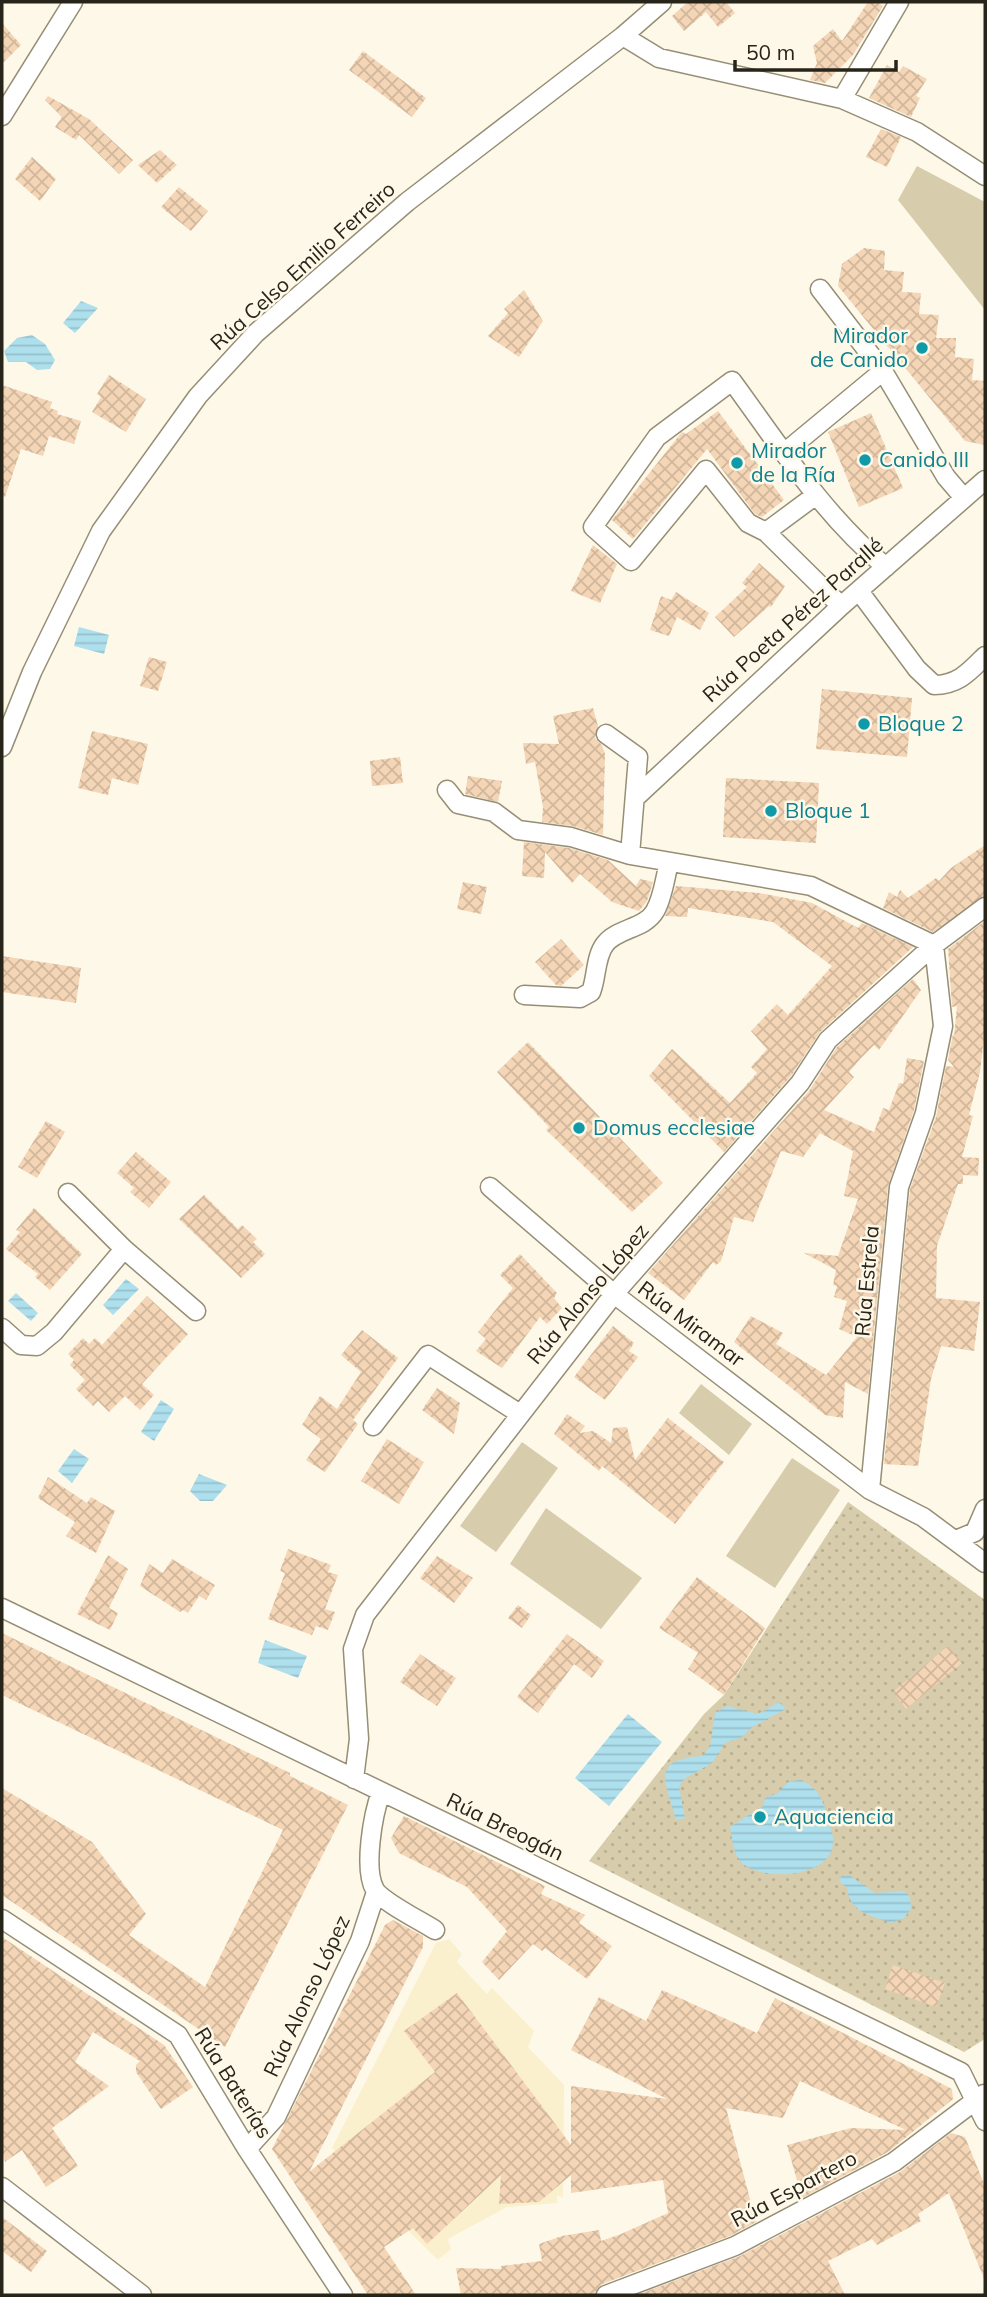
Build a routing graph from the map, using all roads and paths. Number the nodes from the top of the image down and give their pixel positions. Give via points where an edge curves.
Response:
1 (73, 2) edge
2 (662, 2) edge
3 (899, 2) edge
4 (623, 36) junction
5 (842, 99) junction
6 (2, 116) edge
7 (985, 176) edge
8 (820, 289) dead end
9 (883, 371) junction
10 (784, 453) junction
11 (985, 480) edge
12 (816, 495) junction
13 (964, 498) junction
14 (766, 532) junction
15 (886, 567) junction
16 (859, 591) junction
17 (841, 606) junction
18 (985, 656) edge
19 (606, 734) dead end
20 (2, 747) edge
21 (447, 790) dead end
22 (635, 798) junction
23 (629, 855) junction
24 (669, 863) junction
25 (985, 907) edge
26 (934, 945) junction
27 (524, 995) dead end
28 (490, 1187) dead end
29 (68, 1193) dead end
30 (124, 1249) junction
31 (614, 1294) junction
32 (196, 1311) dead end
33 (2, 1328) edge
34 (520, 1414) junction
35 (373, 1426) dead end
36 (870, 1490) junction
37 (985, 1509) edge
38 (956, 1540) junction
39 (985, 1563) edge
40 (2, 1608) edge
41 (354, 1779) junction
42 (381, 1792) junction
43 (376, 1892) junction
44 (2, 1919) edge
45 (435, 1930) dead end
46 (981, 2096) edge
47 (985, 2121) edge
48 (247, 2149) junction
49 (2, 2188) edge
50 (142, 2295) edge
51 (343, 2295) edge
52 (606, 2295) edge

1 - 6 street
2 - 4 street, Rúa Celso Emilio Ferreiro
3 - 5 street
4 - 5 street via 659,58
4 - 20 street, Rúa Celso Emilio Ferreiro via 407,202 256,333 198,396 101,531 32,672
5 - 7 street via 917,132
8 - 9 street
9 - 10 street
9 - 13 street via 946,477
10 - 12 street
10 - 14 street via 732,382 657,437 593,527 631,561 706,470 748,523
11 - 13 street, Rúa Poeta Pérez Parallé
12 - 14 street
12 - 15 street
13 - 15 street, Rúa Poeta Pérez Parallé
14 - 17 street
15 - 16 street, Rúa Poeta Pérez Parallé
16 - 17 street, Rúa Poeta Pérez Parallé
16 - 18 street via 934,685 948,685 963,677
17 - 22 street, Rúa Poeta Pérez Parallé
19 - 22 street via 638,757
21 - 23 street via 458,804 494,812 518,830 571,837
22 - 23 street
23 - 24 street
24 - 26 street via 811,886
24 - 27 street via 655,912 605,944 591,992 580,998
25 - 26 street, Rúa Alonso López
26 - 31 street, Rúa Alonso López via 828,1040 800,1083
26 - 36 street, Rúa Estrela via 943,1026 925,1113 899,1187
28 - 31 street, Rúa Miramar
29 - 30 street
30 - 32 street
30 - 33 street via 37,1346 21,1345
31 - 34 street, Rúa Alonso López
31 - 36 street, Rúa Miramar
34 - 35 street via 428,1355
34 - 41 street, Rúa Alonso López via 365,1615 353,1649 359,1739
36 - 38 street
37 - 38 street via 975,1532
38 - 39 street
40 - 41 street, Rúa Breogán
41 - 42 street, Rúa Breogán
42 - 43 street, Rúa Alonso López via 371,1841 371,1877
42 - 46 street, Rúa Breogán via 961,2072
43 - 45 street
43 - 48 street, Rúa Alonso López via 360,1941 276,2117
44 - 48 street, Rúa Baterías via 178,2035
46 - 47 street, Rúa Breogán
46 - 52 street, Rúa Espartero via 894,2162 735,2246
48 - 51 street, Rúa Baterías
49 - 50 street

